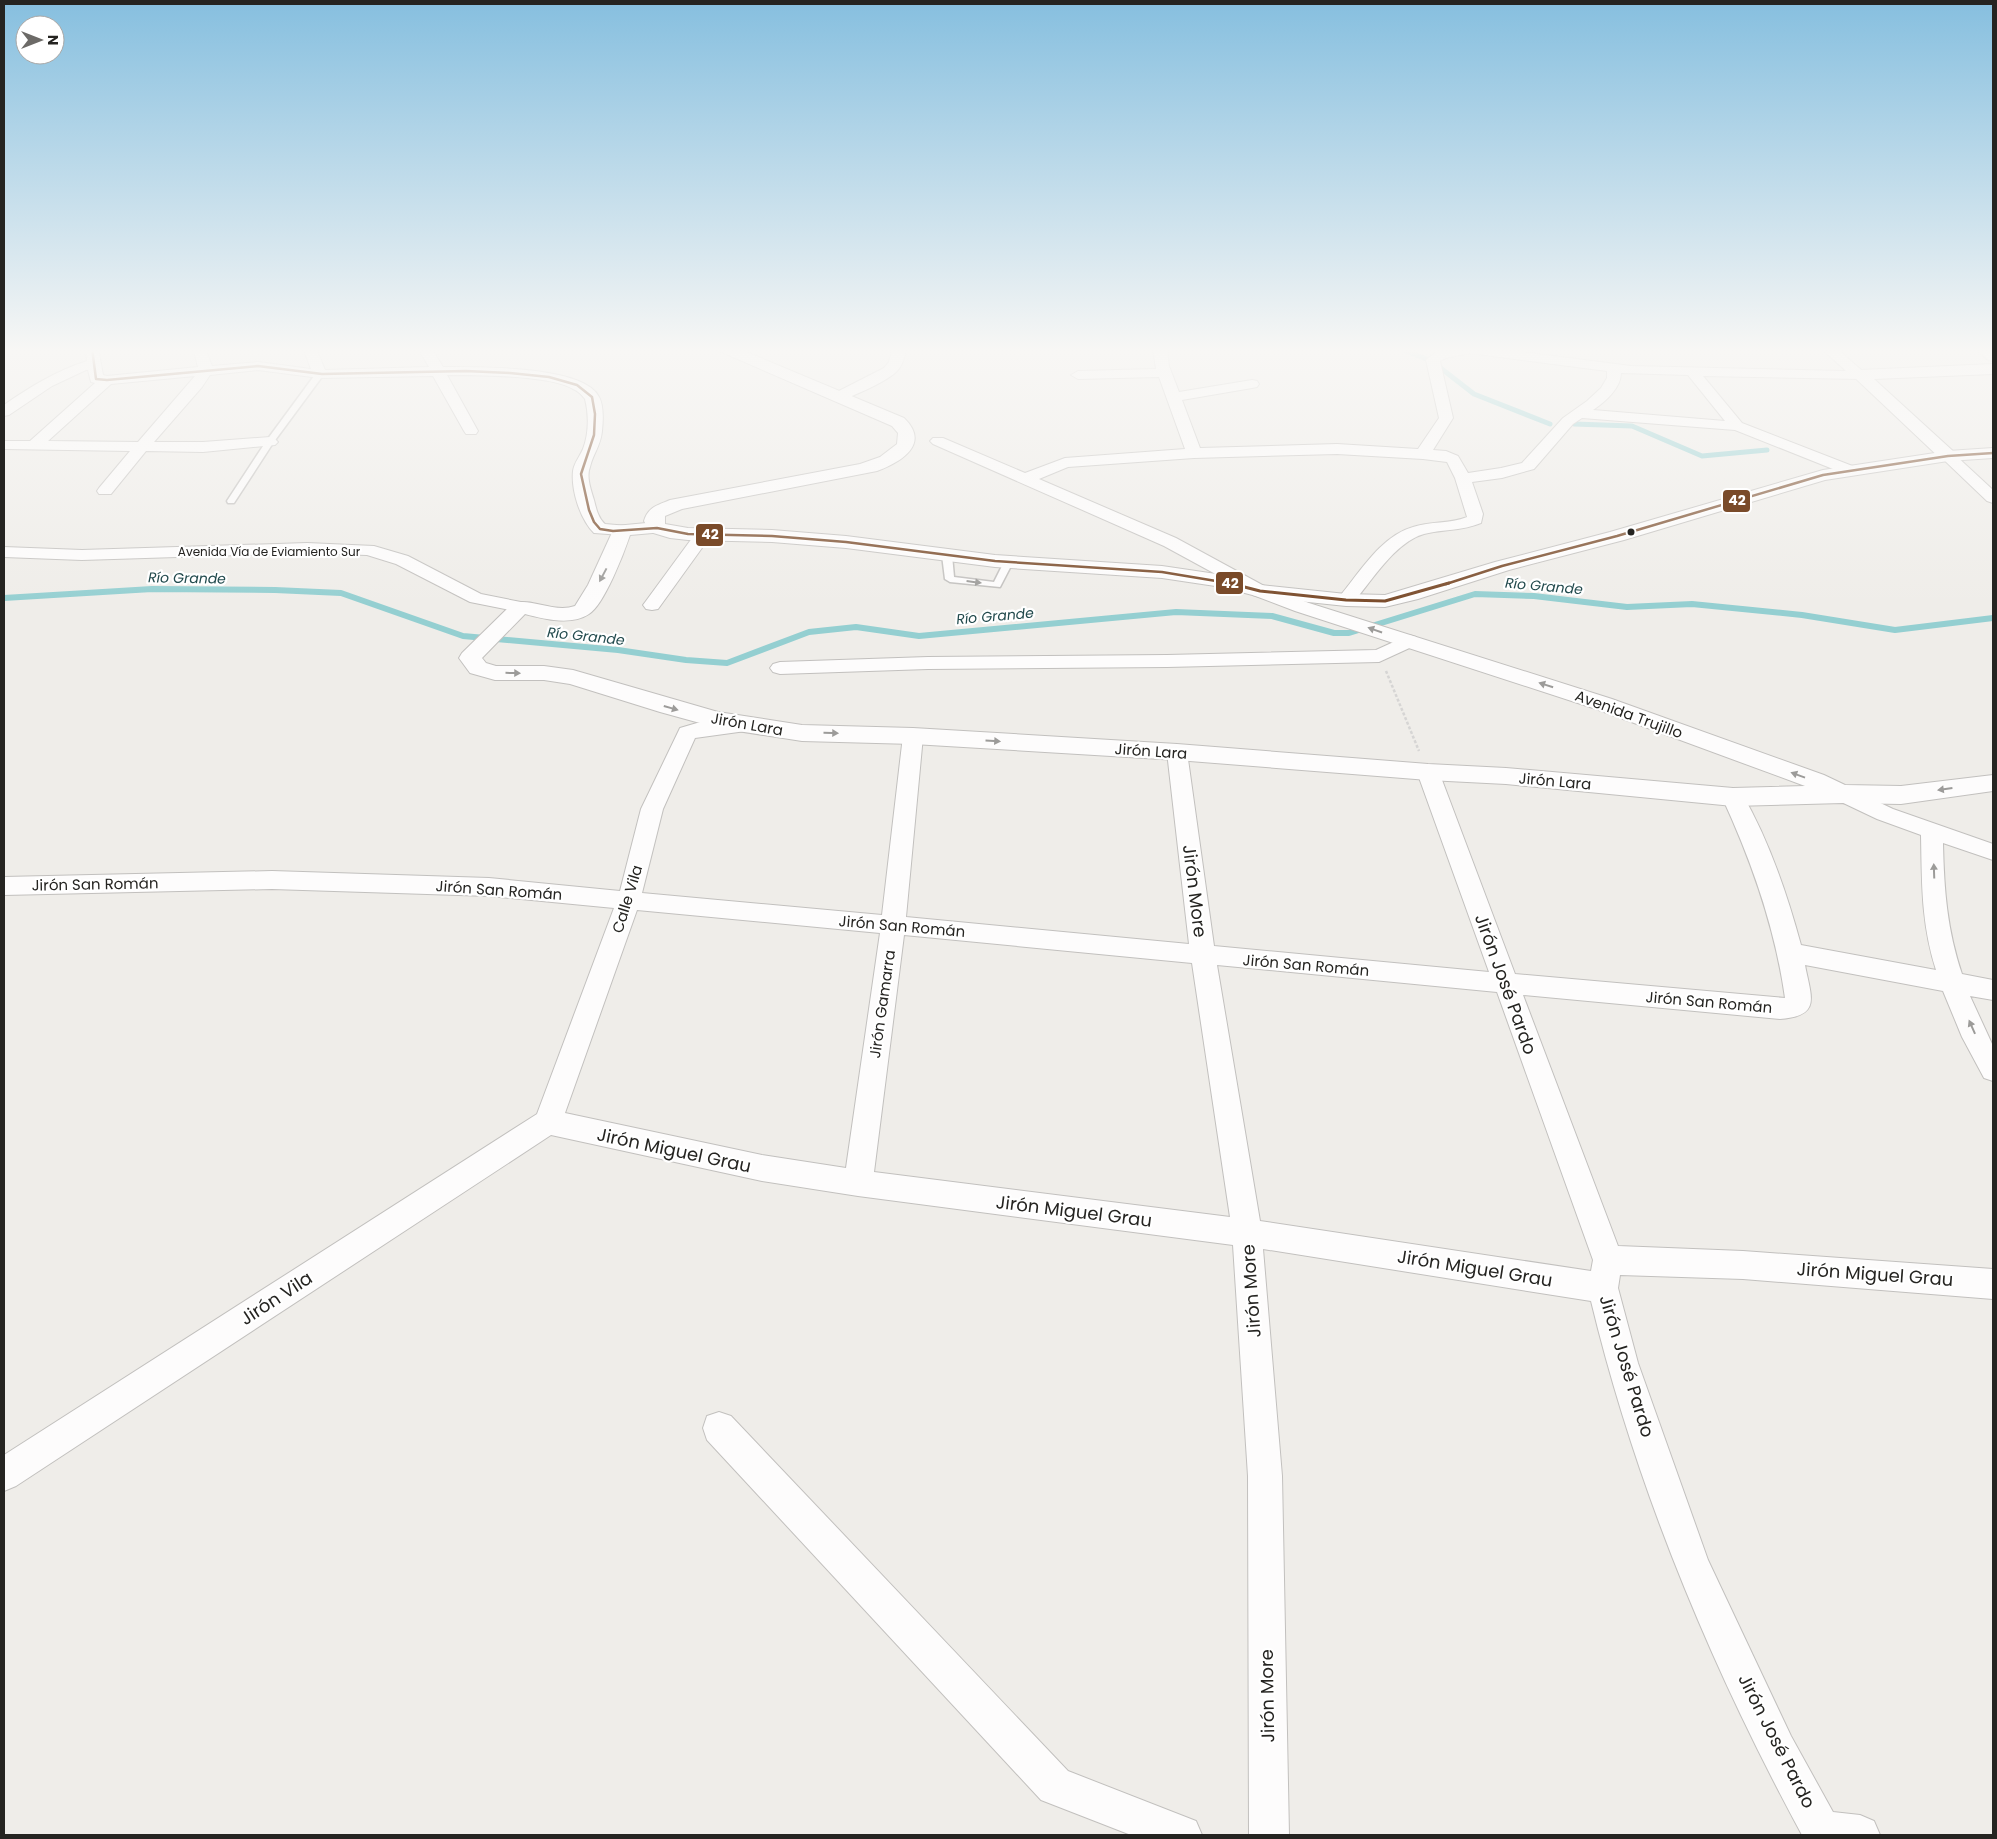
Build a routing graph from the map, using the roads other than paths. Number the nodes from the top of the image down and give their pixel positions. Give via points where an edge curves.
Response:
1 (47, 434) edge
2 (153, 434) edge
3 (276, 434) edge
4 (594, 434) edge
5 (907, 434) edge
6 (1187, 434) edge
7 (1436, 434) edge
8 (1557, 434) edge
9 (1757, 434) edge
10 (1924, 434) edge
11 (938, 441) dead end
12 (270, 442) junction
13 (4, 445) edge
14 (34, 445) junction
15 (142, 446) junction
16 (1993, 453) edge
17 (1194, 454) junction
18 (1423, 454) junction
19 (1948, 456) junction
20 (1849, 470) junction
21 (1463, 478) junction
22 (1025, 479) junction
23 (105, 491) dead end
24 (1993, 498) edge
25 (230, 501) dead end
26 (657, 528) junction
27 (622, 530) junction
28 (704, 534) junction
29 (4, 552) edge
30 (1260, 591) junction
31 (652, 605) dead end
32 (1347, 611) junction
33 (516, 612) junction
34 (1405, 640) junction
35 (780, 668) dead end
36 (746, 725) junction
37 (913, 736) junction
38 (1177, 752) junction
39 (1428, 772) junction
40 (1993, 783) edge
41 (1843, 794) junction
42 (1733, 797) junction
43 (1932, 830) junction
44 (1993, 852) edge
45 (4, 886) edge
46 (628, 900) junction
47 (893, 925) junction
48 (1790, 953) junction
49 (1203, 955) junction
50 (1953, 983) junction
51 (1506, 984) junction
52 (1993, 990) edge
53 (1993, 1070) edge
54 (548, 1122) junction
55 (858, 1183) junction
56 (1247, 1233) junction
57 (1605, 1274) junction
58 (1993, 1284) edge
59 (719, 1428) dead end
60 (4, 1474) edge
61 (1836, 1834) edge
62 (1182, 1835) edge
63 (1269, 1835) edge

1 - 14 street
2 - 15 street
3 - 12 lane
4 - 27 street via 593,443 580,472 593,521 600,529
5 - 26 main road via 905,446 885,461 856,470 663,508 656,513 654,521
6 - 17 street
7 - 18 street
8 - 21 street via 1528,466
9 - 20 street
10 - 19 main road
11 - 22 street
12 - 15 street via 203,447
12 - 25 lane
13 - 14 street
14 - 15 street
15 - 23 street
16 - 19 main road
17 - 18 street via 1337,449
17 - 22 street via 1065,463
18 - 21 street via 1453,459
19 - 20 main road
19 - 24 street
20 - 32 main road
21 - 32 street via 1475,519 1458,526 1432,527 1411,533 1392,547
22 - 30 street via 1170,542
26 - 27 main road, Avenida Trujillo
26 - 28 main road, Avenida Trujillo
27 -> 33 main road, Avenida Vía de Eviamiento Sur via 608,566 582,610 554,614
28 - 30 main road, Avenida Trujillo via 846,542 1008,562 1162,572 1223,581
28 - 31 street
29 - 33 street, Avenida Vía de Eviamiento Sur via 82,555 307,548 368,550 402,560 476,598
30 - 32 main road, Avenida Trujillo
34 -> 32 main road, Avenida Trujillo
33 -> 36 main road, Jirón Lara via 470,658 478,668 495,673 544,673 573,677 668,707
34 - 35 street via 1379,656
41 -> 34 main road, Avenida Trujillo via 1815,780 1604,704
36 -> 37 main road, Jirón Lara via 802,733
36 - 46 street, Calle Vila via 696,730 687,734 652,809
37 -> 38 main road, Jirón Lara
37 - 47 street, Jirón Gamarra
38 - 39 main road, Jirón Lara
38 - 49 street, Jirón More
39 - 42 main road, Jirón Lara
39 - 51 street, Jirón José Pardo
40 -> 41 main road, Jirón Lara via 1900,794
41 - 42 main road, Jirón Lara
41 - 43 street, Avenida Trujillo via 1885,814
42 - 48 street via 1776,897
43 - 44 street, Avenida Trujillo
50 -> 43 street via 1936,921
45 - 46 street, Jirón San Román via 186,881 360,882 489,887
46 - 47 street, Jirón San Román
46 - 54 street, Calle Vila
47 - 49 street, Jirón San Román
47 - 55 street, Jirón Gamarra
48 - 50 street
48 - 51 street, Jirón San Román via 1799,1004 1792,1008
49 - 51 street, Jirón San Román
49 - 56 street, Jirón More
50 - 52 street
53 -> 50 street
51 - 57 street, Jirón José Pardo
54 - 55 street, Jirón Miguel Grau via 762,1168
54 - 60 street, Jirón Vila
55 - 56 street, Jirón Miguel Grau
56 - 57 street, Jirón Miguel Grau
56 - 63 street, Jirón More via 1265,1476
57 - 58 street, Jirón Miguel Grau via 1744,1265
57 - 61 street, Jirón José Pardo via 1622,1363 1692,1566 1777,1750
59 - 62 street via 1055,1786

